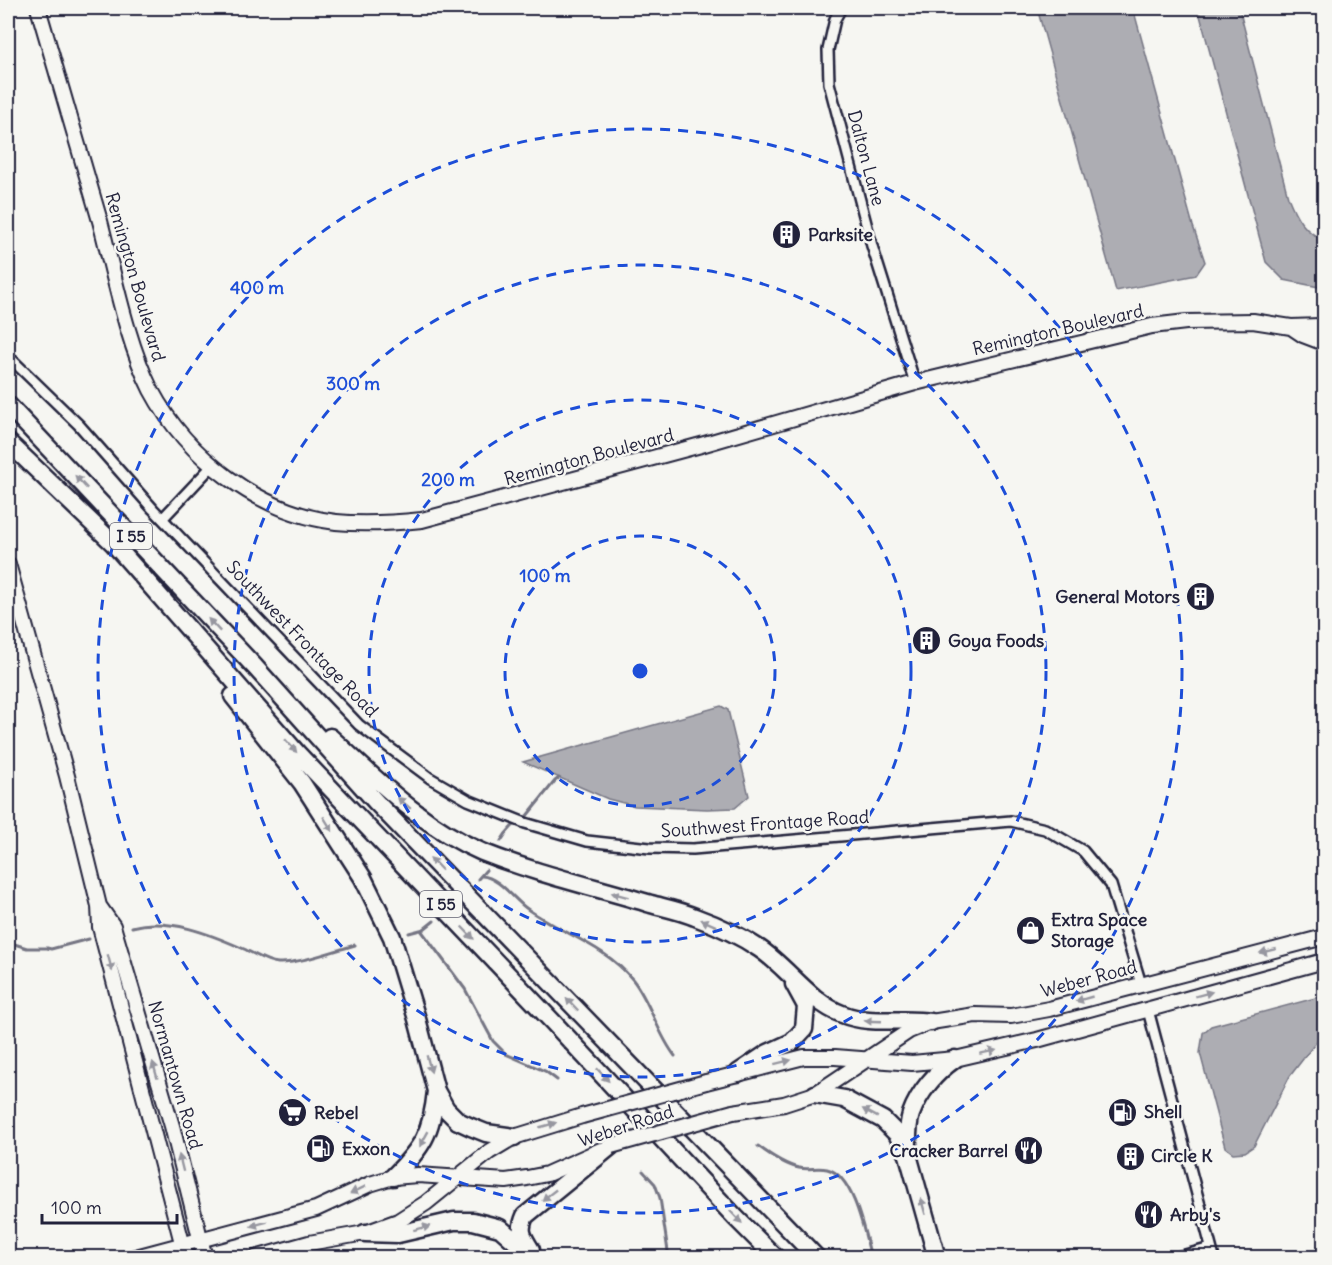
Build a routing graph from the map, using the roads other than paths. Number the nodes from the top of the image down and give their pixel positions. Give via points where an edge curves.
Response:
1 (38, 8) edge
2 (841, 8) edge
3 (1291, 327) junction
4 (1324, 328) edge
5 (1324, 343) edge
6 (8, 356) edge
7 (915, 383) junction
8 (8, 405) edge
9 (8, 442) edge
10 (212, 466) junction
11 (163, 518) junction
12 (114, 544) junction
13 (8, 564) edge
14 (255, 667) junction
15 (99, 906) junction
16 (1324, 937) edge
17 (1324, 961) edge
18 (782, 968) junction
19 (1141, 984) junction
20 (1148, 1010) junction
21 (932, 1022) junction
22 (868, 1059) junction
23 (955, 1059) junction
24 (738, 1073) junction
25 (436, 1091) junction
26 (815, 1094) junction
27 (514, 1137) junction
28 (611, 1146) junction
29 (908, 1155) junction
30 (393, 1177) junction
31 (456, 1178) junction
32 (364, 1233) junction
33 (200, 1240) junction
34 (185, 1251) edge
35 (1212, 1253) edge
36 (132, 1257) edge
37 (205, 1257) edge
38 (255, 1257) edge
39 (535, 1257) edge
40 (776, 1257) edge
41 (817, 1257) edge
42 (937, 1257) edge
43 (1174, 1257) edge

1 - 10 street, Remington Boulevard via 132,341 151,390 173,424
2 - 7 street, Dalton Lane via 828,50 829,83 872,246
3 - 4 street, Remington Boulevard
3 - 5 street, Remington Boulevard
3 - 7 street, Remington Boulevard via 1253,321 1152,326
6 - 11 street, Southwest Frontage Road via 79,425
7 - 10 street, Remington Boulevard via 422,520 379,525 334,522 295,513 253,494
14 -> 8 highway, I 55
9 - 12 highway, I 55
10 - 11 street
11 - 19 street, Southwest Frontage Road via 358,725 430,778 468,800 525,823 587,841 650,848 693,849 1011,821 1045,829 1083,851 1111,885
12 -> 25 highway via 302,783 363,878 392,937
12 -> 40 highway, I 55 via 297,753
13 - 15 street, Normantown Road
18 -> 14 highway via 761,949 693,916 544,873 481,851 446,833 410,809
41 -> 14 highway, I 55 via 376,802
33 -> 15 street, Normantown Road via 172,1126 113,926
15 -> 34 street, Normantown Road via 100,927
16 -> 19 street, Weber Road
20 -> 17 street, Weber Road
21 -> 18 highway via 861,1021 818,999
18 - 24 highway via 806,1006 804,1029 792,1042
19 -> 21 street, Weber Road via 1011,1016 975,1015
23 -> 20 street, Weber Road
20 - 35 street
21 - 22 street, Weber Road via 909,1031
22 - 23 street, Weber Road via 912,1063
24 -> 22 street, Weber Road via 804,1057
22 - 26 street, Weber Road
23 - 29 highway via 930,1081 911,1114
27 -> 24 street, Weber Road, bridge
25 - 27 highway via 458,1121 486,1133
25 -> 30 highway via 427,1136
26 - 28 street, Weber Road, bridge
29 -> 26 highway via 897,1134 883,1120 844,1099
27 - 31 street, Weber Road
28 - 31 street, Weber Road via 547,1174 506,1181
28 -> 39 highway via 525,1216 523,1236
42 -> 29 highway
30 - 31 street, Weber Road
30 -> 33 street, Weber Road via 316,1209
31 - 32 street, Weber Road via 398,1221
32 - 38 street, Weber Road
32 -> 39 highway via 398,1234 454,1221 473,1221 500,1228
33 - 34 street, Weber Road
33 - 37 street, Normantown Road
34 - 36 street, Weber Road
35 - 43 street

